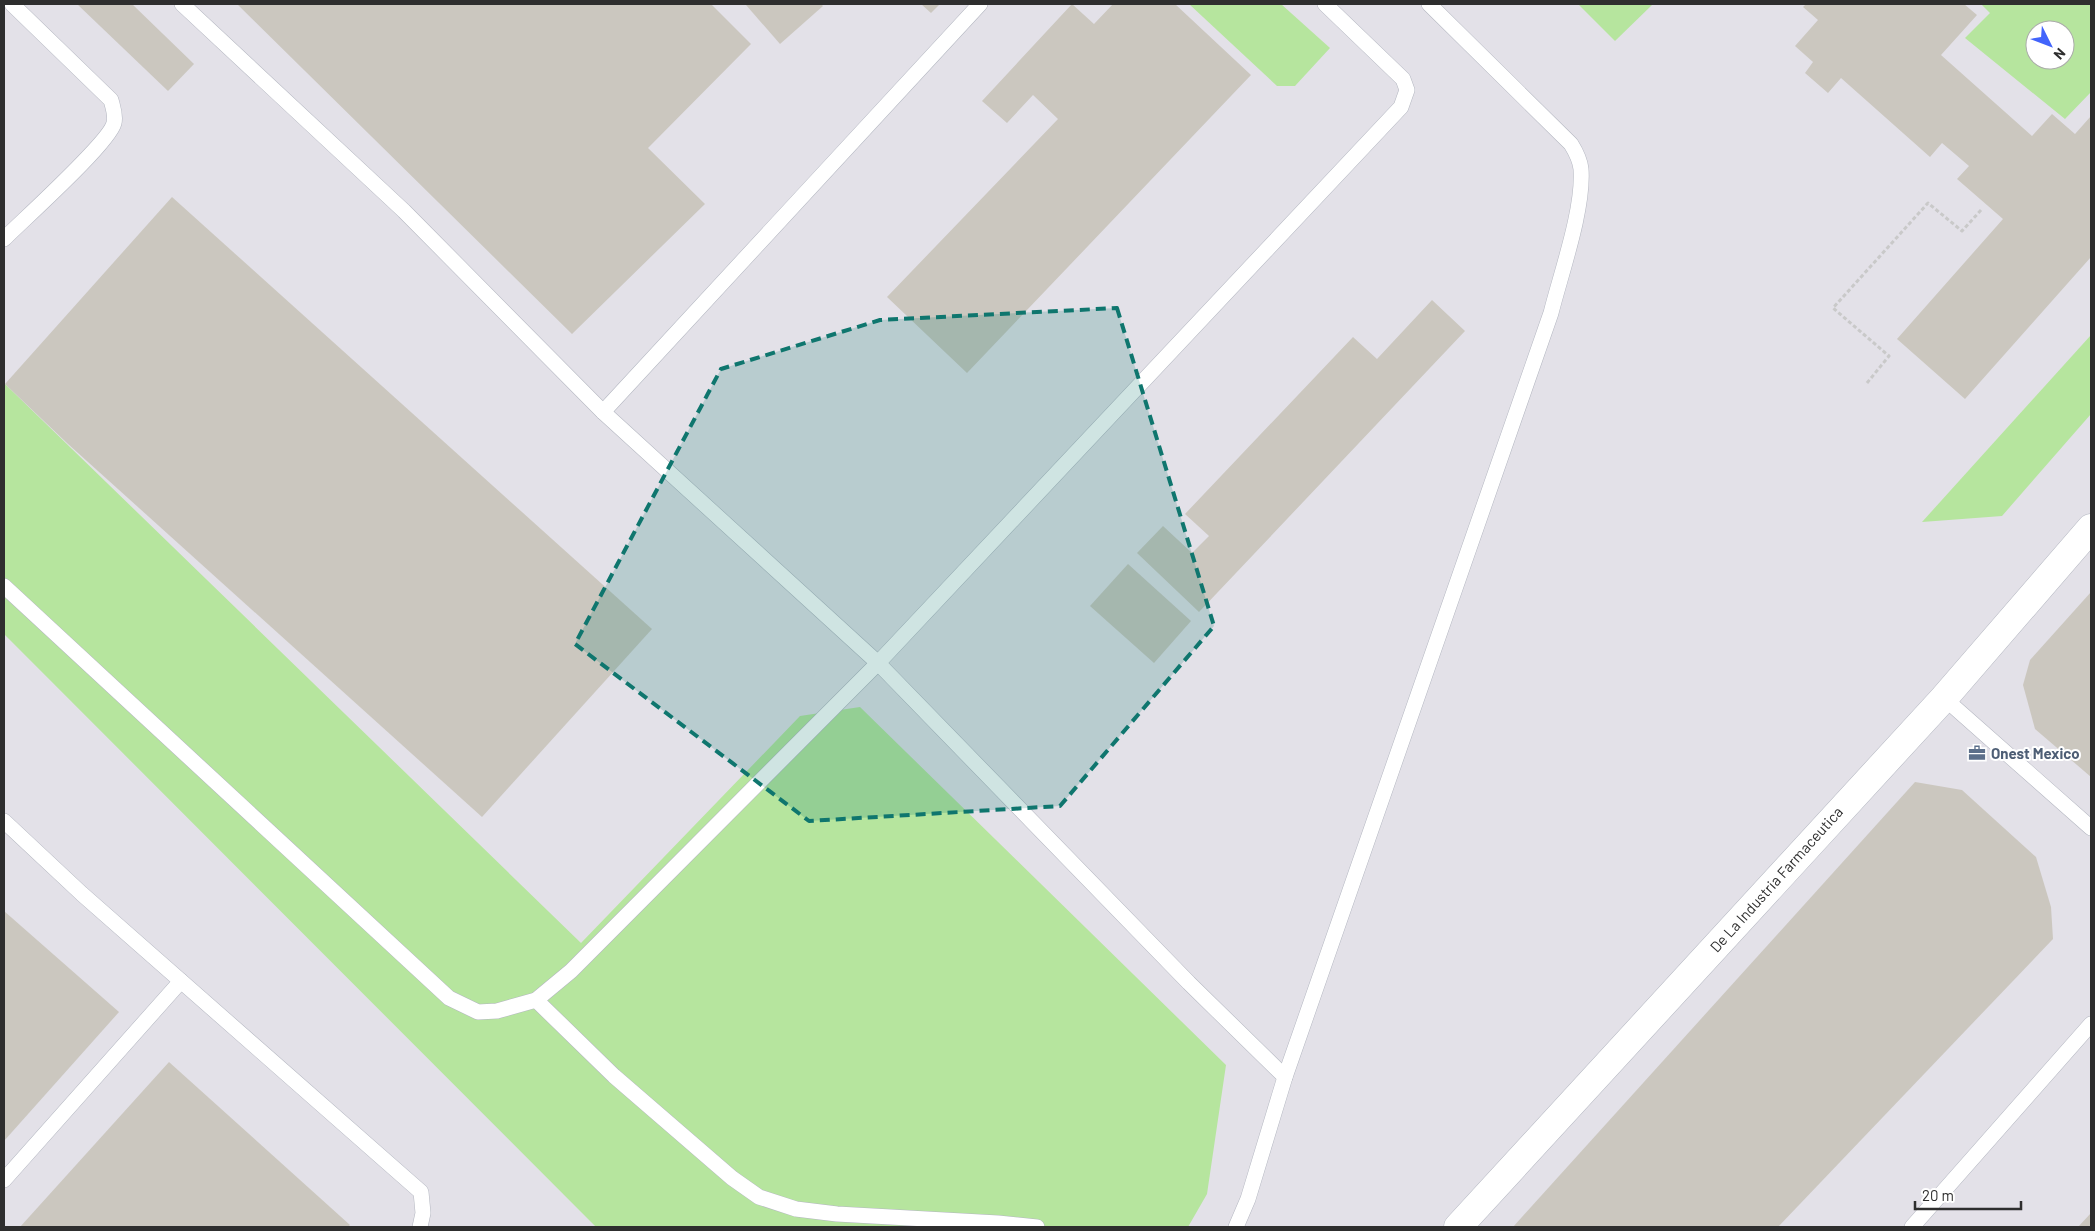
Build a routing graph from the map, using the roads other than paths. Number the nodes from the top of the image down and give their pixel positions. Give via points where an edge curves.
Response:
1 (12, 4) edge
2 (182, 4) edge
3 (980, 4) edge
4 (1325, 4) edge
5 (1429, 4) edge
6 (4, 239) edge
7 (603, 412) junction
8 (2091, 528) edge
9 (4, 586) edge
10 (878, 663) junction
11 (1944, 698) junction
12 (4, 821) edge
13 (2091, 828) edge
14 (181, 981) junction
15 (536, 1000) junction
16 (2091, 1024) edge
17 (1285, 1077) junction
18 (4, 1180) edge
19 (420, 1227) edge
20 (1037, 1227) edge
21 (1236, 1227) edge
22 (1458, 1227) edge
23 (1912, 1227) edge

1 - 6 lane via 111,100 114,124 94,151
2 - 7 lane via 404,211
3 - 7 lane
4 - 10 lane via 1403,79 1407,90 1401,107
5 - 17 lane via 1571,144 1581,169 1578,210 1551,313
7 - 10 lane
8 - 11 main road, De La Industria Farmaceutica
9 - 15 lane via 449,998 478,1012 498,1011
10 - 15 lane via 570,971
10 - 17 lane via 1189,983
11 - 13 lane
11 - 22 main road, De La Industria Farmaceutica
12 - 14 lane
14 - 18 lane
14 - 19 lane via 421,1192 423,1213
15 - 20 lane via 614,1076 732,1178 760,1197 796,1208 836,1214
16 - 23 lane
17 - 21 lane via 1248,1199

